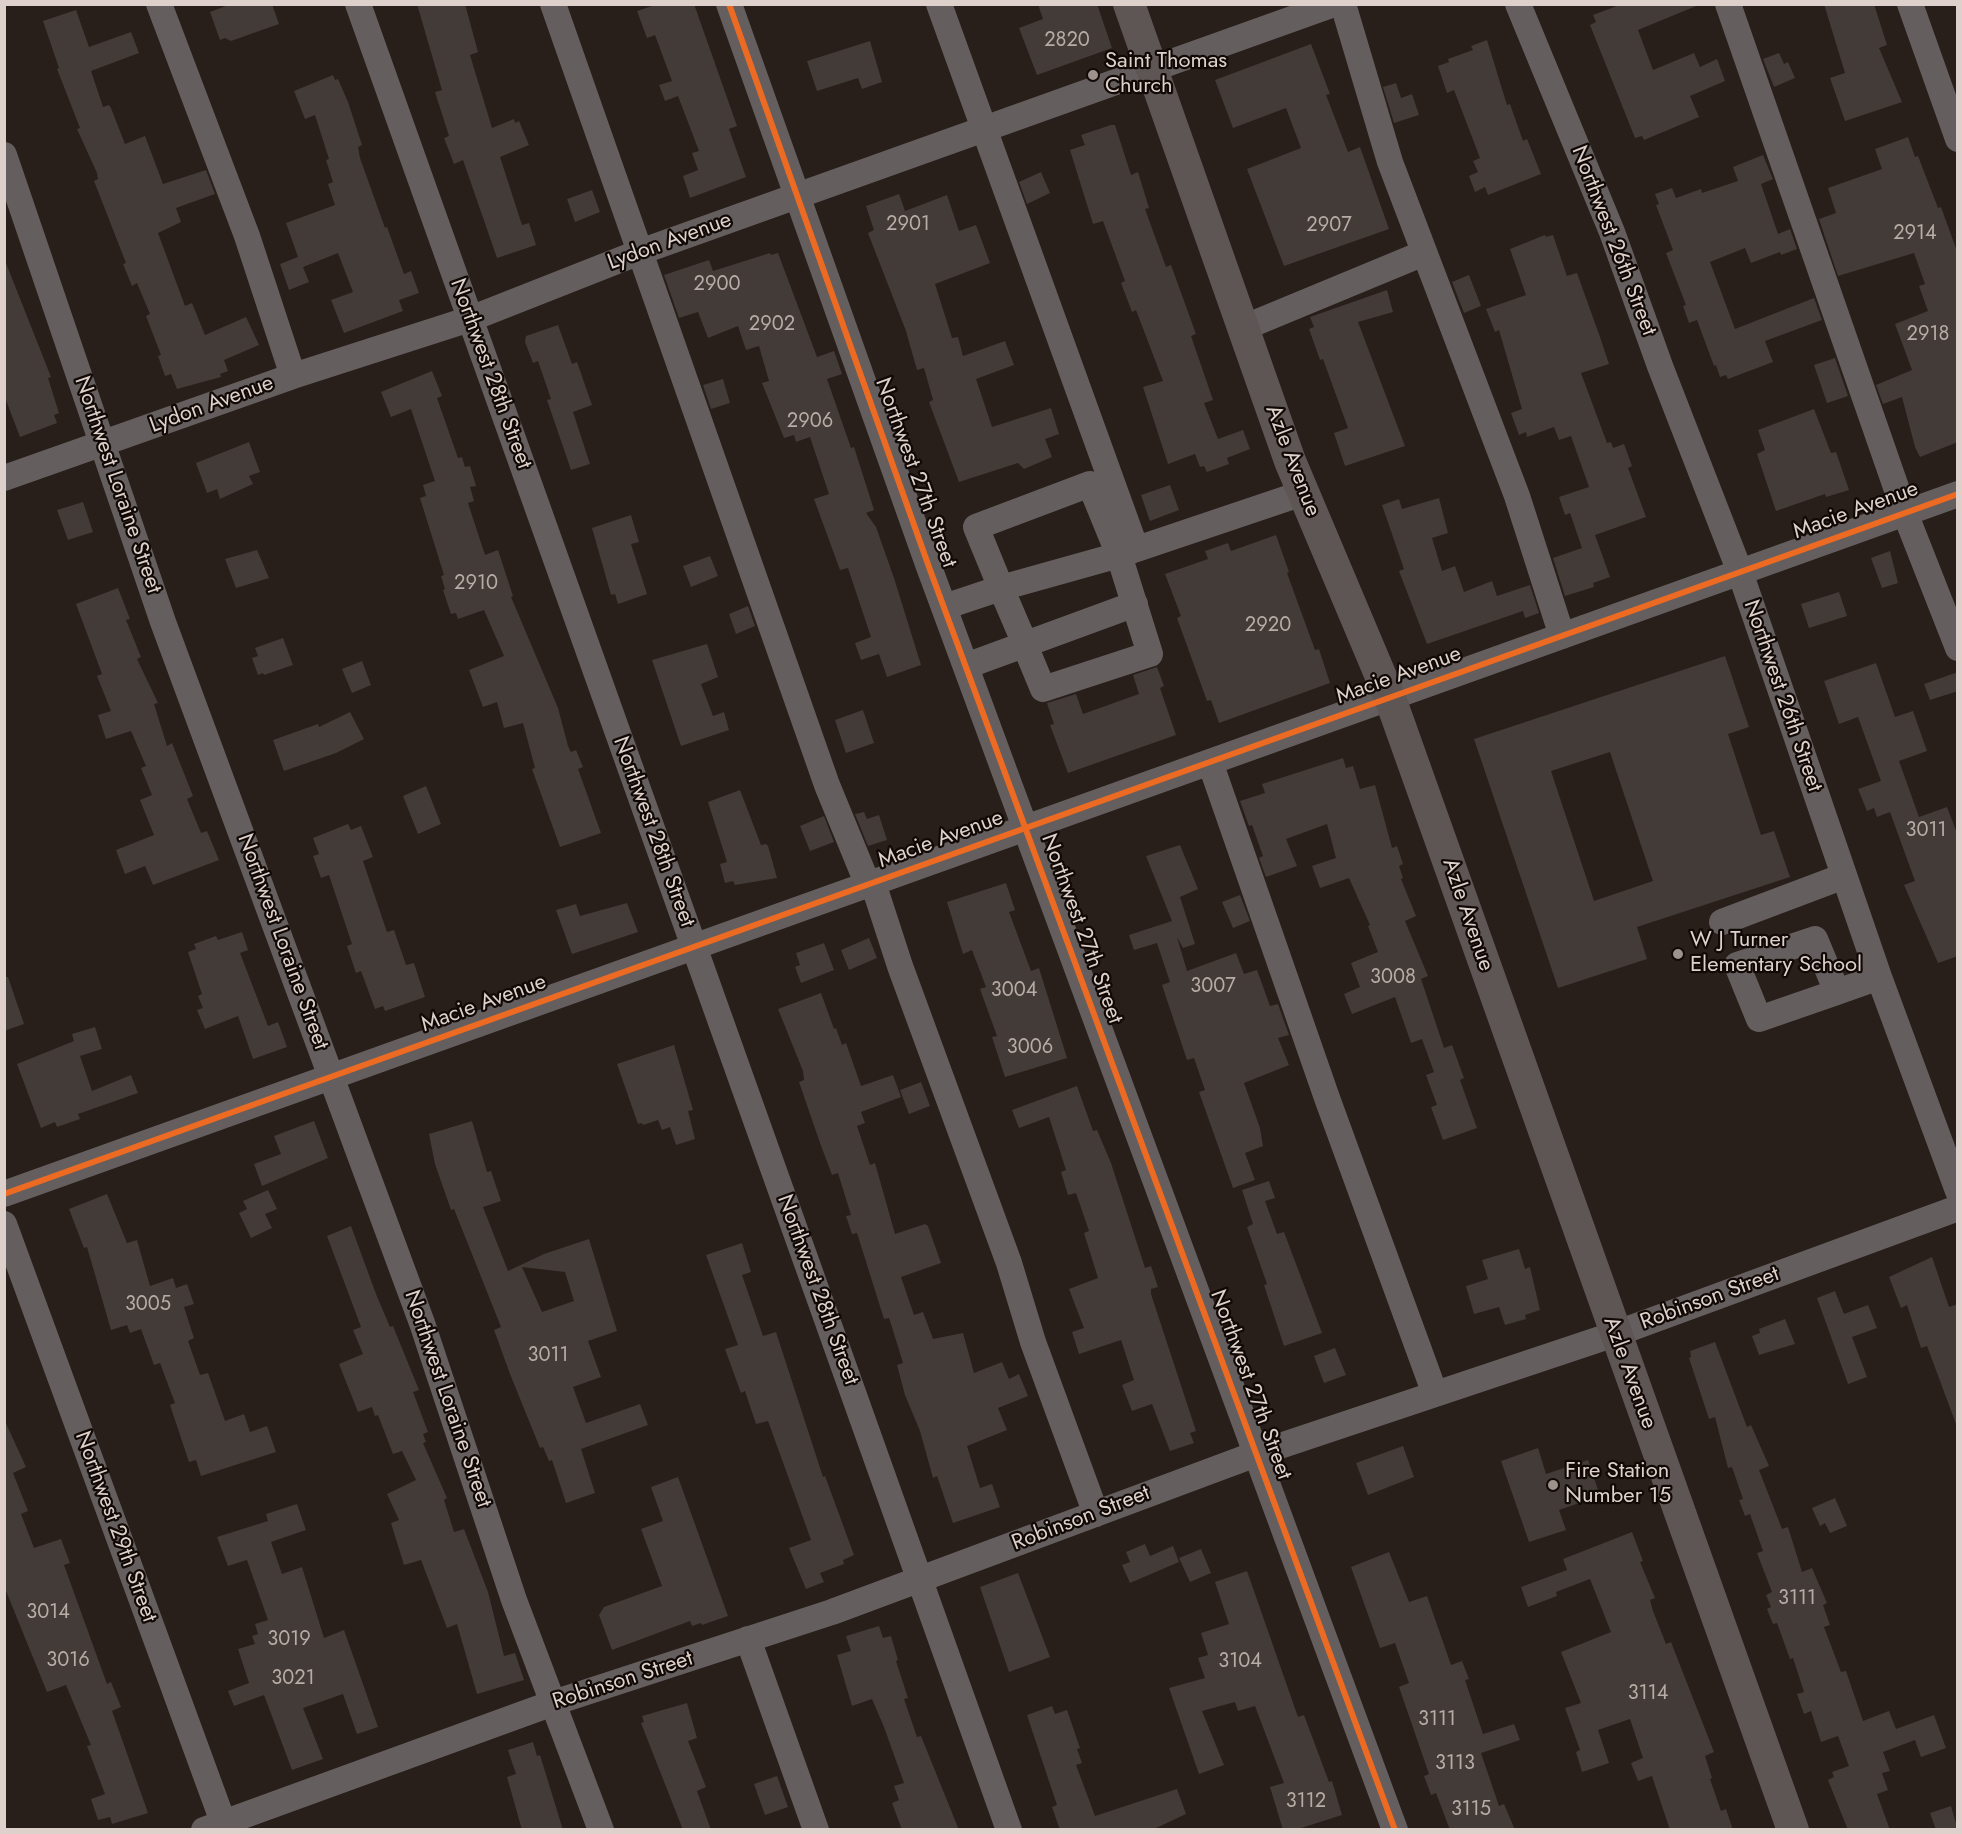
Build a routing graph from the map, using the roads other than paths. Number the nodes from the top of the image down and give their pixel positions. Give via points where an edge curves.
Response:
1 (159, 4) edge
2 (358, 4) edge
3 (553, 4) edge
4 (729, 4) edge
5 (939, 4) edge
6 (1129, 4) edge
7 (1335, 4) edge
8 (1343, 4) edge
9 (1518, 4) edge
10 (1728, 4) edge
11 (1910, 4) edge
12 (1151, 69) junction
13 (985, 129) junction
14 (1958, 139) edge
15 (4, 155) edge
16 (797, 197) junction
17 (640, 252) junction
18 (1424, 253) junction
19 (471, 319) junction
20 (1243, 328) junction
21 (293, 376) junction
22 (103, 445) junction
23 (4, 478) edge
24 (1303, 493) junction
25 (1958, 494) edge
26 (1905, 513) junction
27 (1128, 552) junction
28 (1740, 572) junction
29 (1001, 588) junction
30 (1135, 604) junction
31 (944, 607) junction
32 (1562, 636) junction
33 (1024, 643) junction
34 (1958, 648) edge
35 (966, 666) junction
36 (1390, 698) junction
37 (1210, 762) junction
38 (1025, 829) junction
39 (1844, 876) junction
40 (871, 884) junction
41 (1722, 922) dead end
42 (694, 947) junction
43 (1879, 977) junction
44 (1837, 992) dead end
45 (332, 1077) junction
46 (1958, 1191) edge
47 (4, 1194) edge
48 (1958, 1208) edge
49 (4, 1224) edge
50 (1615, 1334) junction
51 (1435, 1394) junction
52 (1256, 1454) junction
53 (1095, 1514) junction
54 (920, 1580) junction
55 (748, 1639) junction
56 (553, 1703) junction
57 (218, 1827) edge
58 (601, 1830) edge
59 (816, 1830) edge
60 (1009, 1830) edge
61 (1395, 1830) edge
62 (1793, 1830) edge

1 - 21 street via 247,236
2 - 19 street, Northwest 28th Street
3 - 17 street
4 - 16 street, Northwest 27th Street
5 - 13 street
6 - 12 main road, Azle Avenue
7 - 12 street, Lydon Avenue
8 - 18 street via 1390,162
9 - 28 street, Northwest 26th Street via 1612,232
10 - 26 street
11 - 14 street
12 - 13 street, Lydon Avenue
12 - 20 main road, Azle Avenue
13 - 16 street, Lydon Avenue
13 - 27 street
15 - 22 street, Northwest Loraine Street
16 - 17 street, Lydon Avenue
16 - 31 street, Northwest 27th Street
17 - 19 street, Lydon Avenue
17 - 40 street via 827,785
18 - 20 street
18 - 32 street via 1517,496
19 - 21 street, Lydon Avenue
19 - 42 street, Northwest 28th Street
20 - 24 main road, Azle Avenue
21 - 22 street, Lydon Avenue
22 - 23 street, Lydon Avenue
22 - 45 street, Northwest Loraine Street via 163,622
24 - 27 street
24 - 36 main road, Azle Avenue
25 - 26 street, Macie Avenue
26 - 28 street, Macie Avenue
26 - 34 street
27 - 29 street
27 - 29 street via 1090,484 976,527
27 - 30 street
28 - 32 street, Macie Avenue
28 - 39 street, Northwest 26th Street
29 - 31 street
29 - 33 street
30 - 33 street
30 - 33 street via 1150,654 1043,689
31 - 35 street, Northwest 27th Street
32 - 36 street, Macie Avenue
33 - 35 street
35 - 38 street, Northwest 27th Street
36 - 37 street, Macie Avenue
36 - 50 main road, Azle Avenue
37 - 38 street, Macie Avenue
37 - 51 street
38 - 40 street, Macie Avenue
38 - 52 street, Northwest 27th Street
39 - 41 street
39 - 43 street, Northwest 26th Street
40 - 42 street, Macie Avenue
40 - 53 street via 1009,1263
42 - 45 street, Macie Avenue
42 - 54 street, Northwest 28th Street
43 - 44 street
43 - 46 street, Northwest 26th Street
45 - 47 street, Macie Avenue
45 - 56 street, Northwest Loraine Street
48 - 50 street, Robinson Street
49 - 57 street, Northwest 29th Street
50 - 51 street, Robinson Street
50 - 62 main road, Azle Avenue
51 - 52 street, Robinson Street
52 - 53 street, Robinson Street
52 - 61 street, Northwest 27th Street
53 - 54 street, Robinson Street
54 - 55 street, Robinson Street
54 - 60 street, Northwest 28th Street
55 - 56 street, Robinson Street
55 - 59 street
56 - 57 street, Robinson Street
56 - 58 street, Northwest Loraine Street

